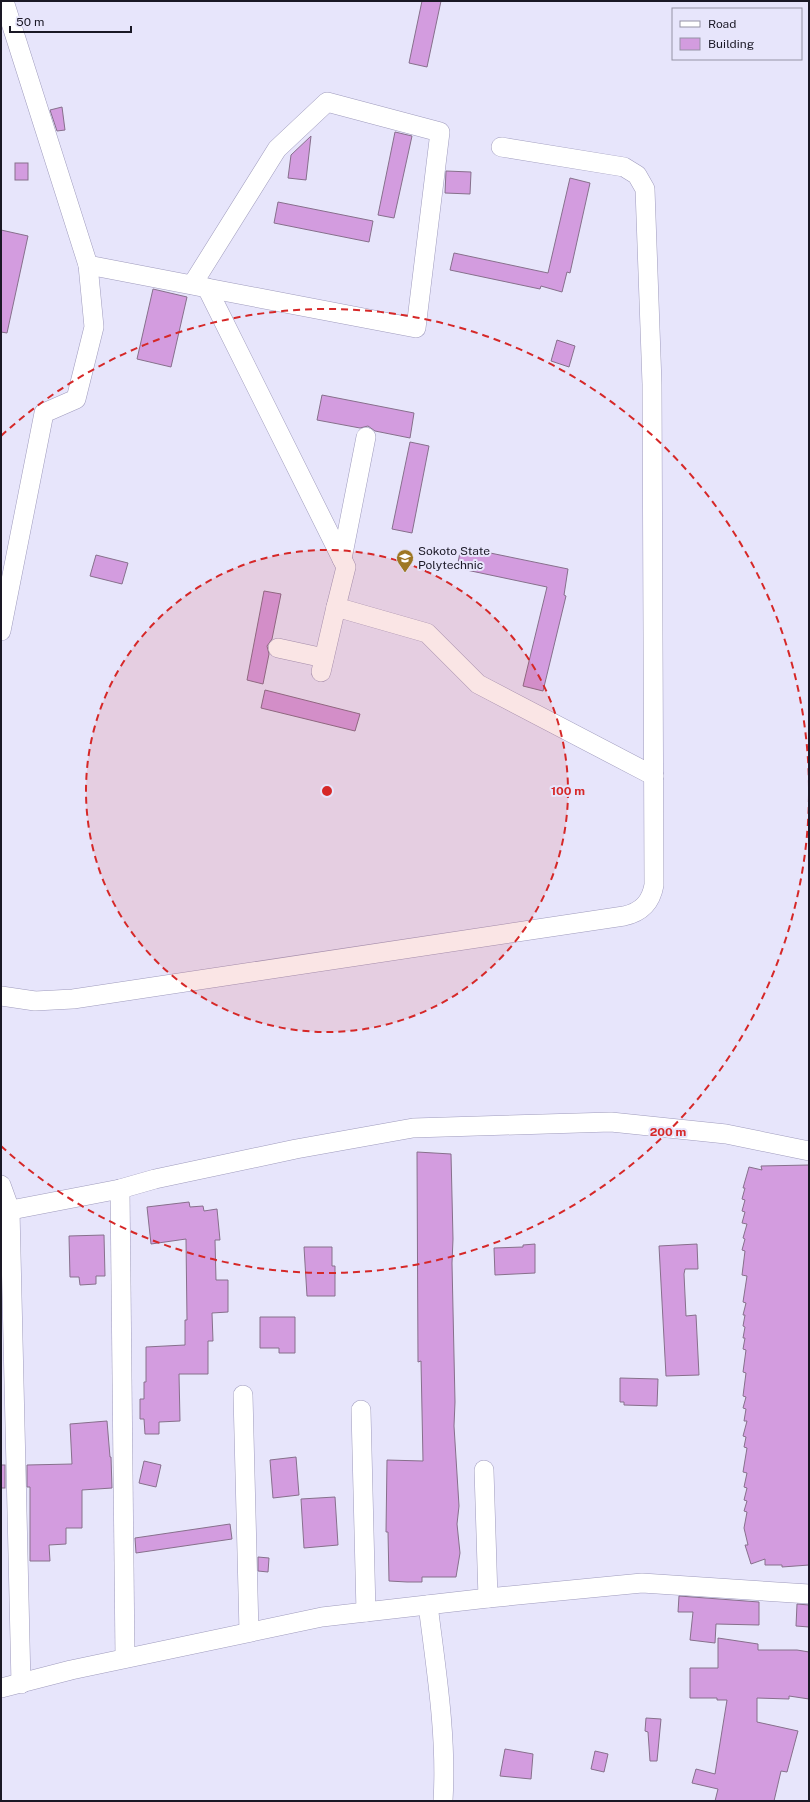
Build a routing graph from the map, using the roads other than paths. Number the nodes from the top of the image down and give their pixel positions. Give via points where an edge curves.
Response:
1 (4, 10) edge
2 (501, 147) dead end
3 (88, 265) junction
4 (200, 286) junction
5 (366, 437) dead end
6 (342, 559) junction
7 (7, 567) edge
8 (336, 607) junction
9 (1, 631) edge
10 (278, 648) dead end
11 (654, 776) junction
12 (1, 996) edge
13 (809, 1151) edge
14 (1, 1184) edge
15 (120, 1189) junction
16 (6, 1211) edge
17 (244, 1395) dead end
18 (361, 1410) dead end
19 (484, 1470) dead end
20 (809, 1594) edge
21 (488, 1598) junction
22 (428, 1605) junction
23 (366, 1612) junction
24 (249, 1632) junction
25 (125, 1658) junction
26 (21, 1684) junction
27 (1, 1688) edge
28 (443, 1801) edge

1 - 3 street
2 - 11 street via 624,167 637,175 644,189 652,384
3 - 4 street
3 - 7 street via 94,327 76,399 44,413
4 - 4 street via 277,149 327,102 440,132 416,328
4 - 6 street
5 - 6 street
6 - 8 street via 346,567
7 - 9 street
8 - 10 street via 322,665
8 - 11 street via 427,632 478,684
11 - 12 street via 654,885 649,900 632,914 73,999 35,1001
13 - 15 street via 726,1134 611,1122 413,1128 289,1151 155,1179
14 - 16 street
15 - 16 street
15 - 25 street
16 - 26 street
17 - 24 street
18 - 23 street
19 - 21 street
20 - 21 street via 642,1583
21 - 22 street
22 - 23 street
22 - 28 street via 439,1696
23 - 24 street via 322,1617
24 - 25 street
25 - 26 street
26 - 27 street

